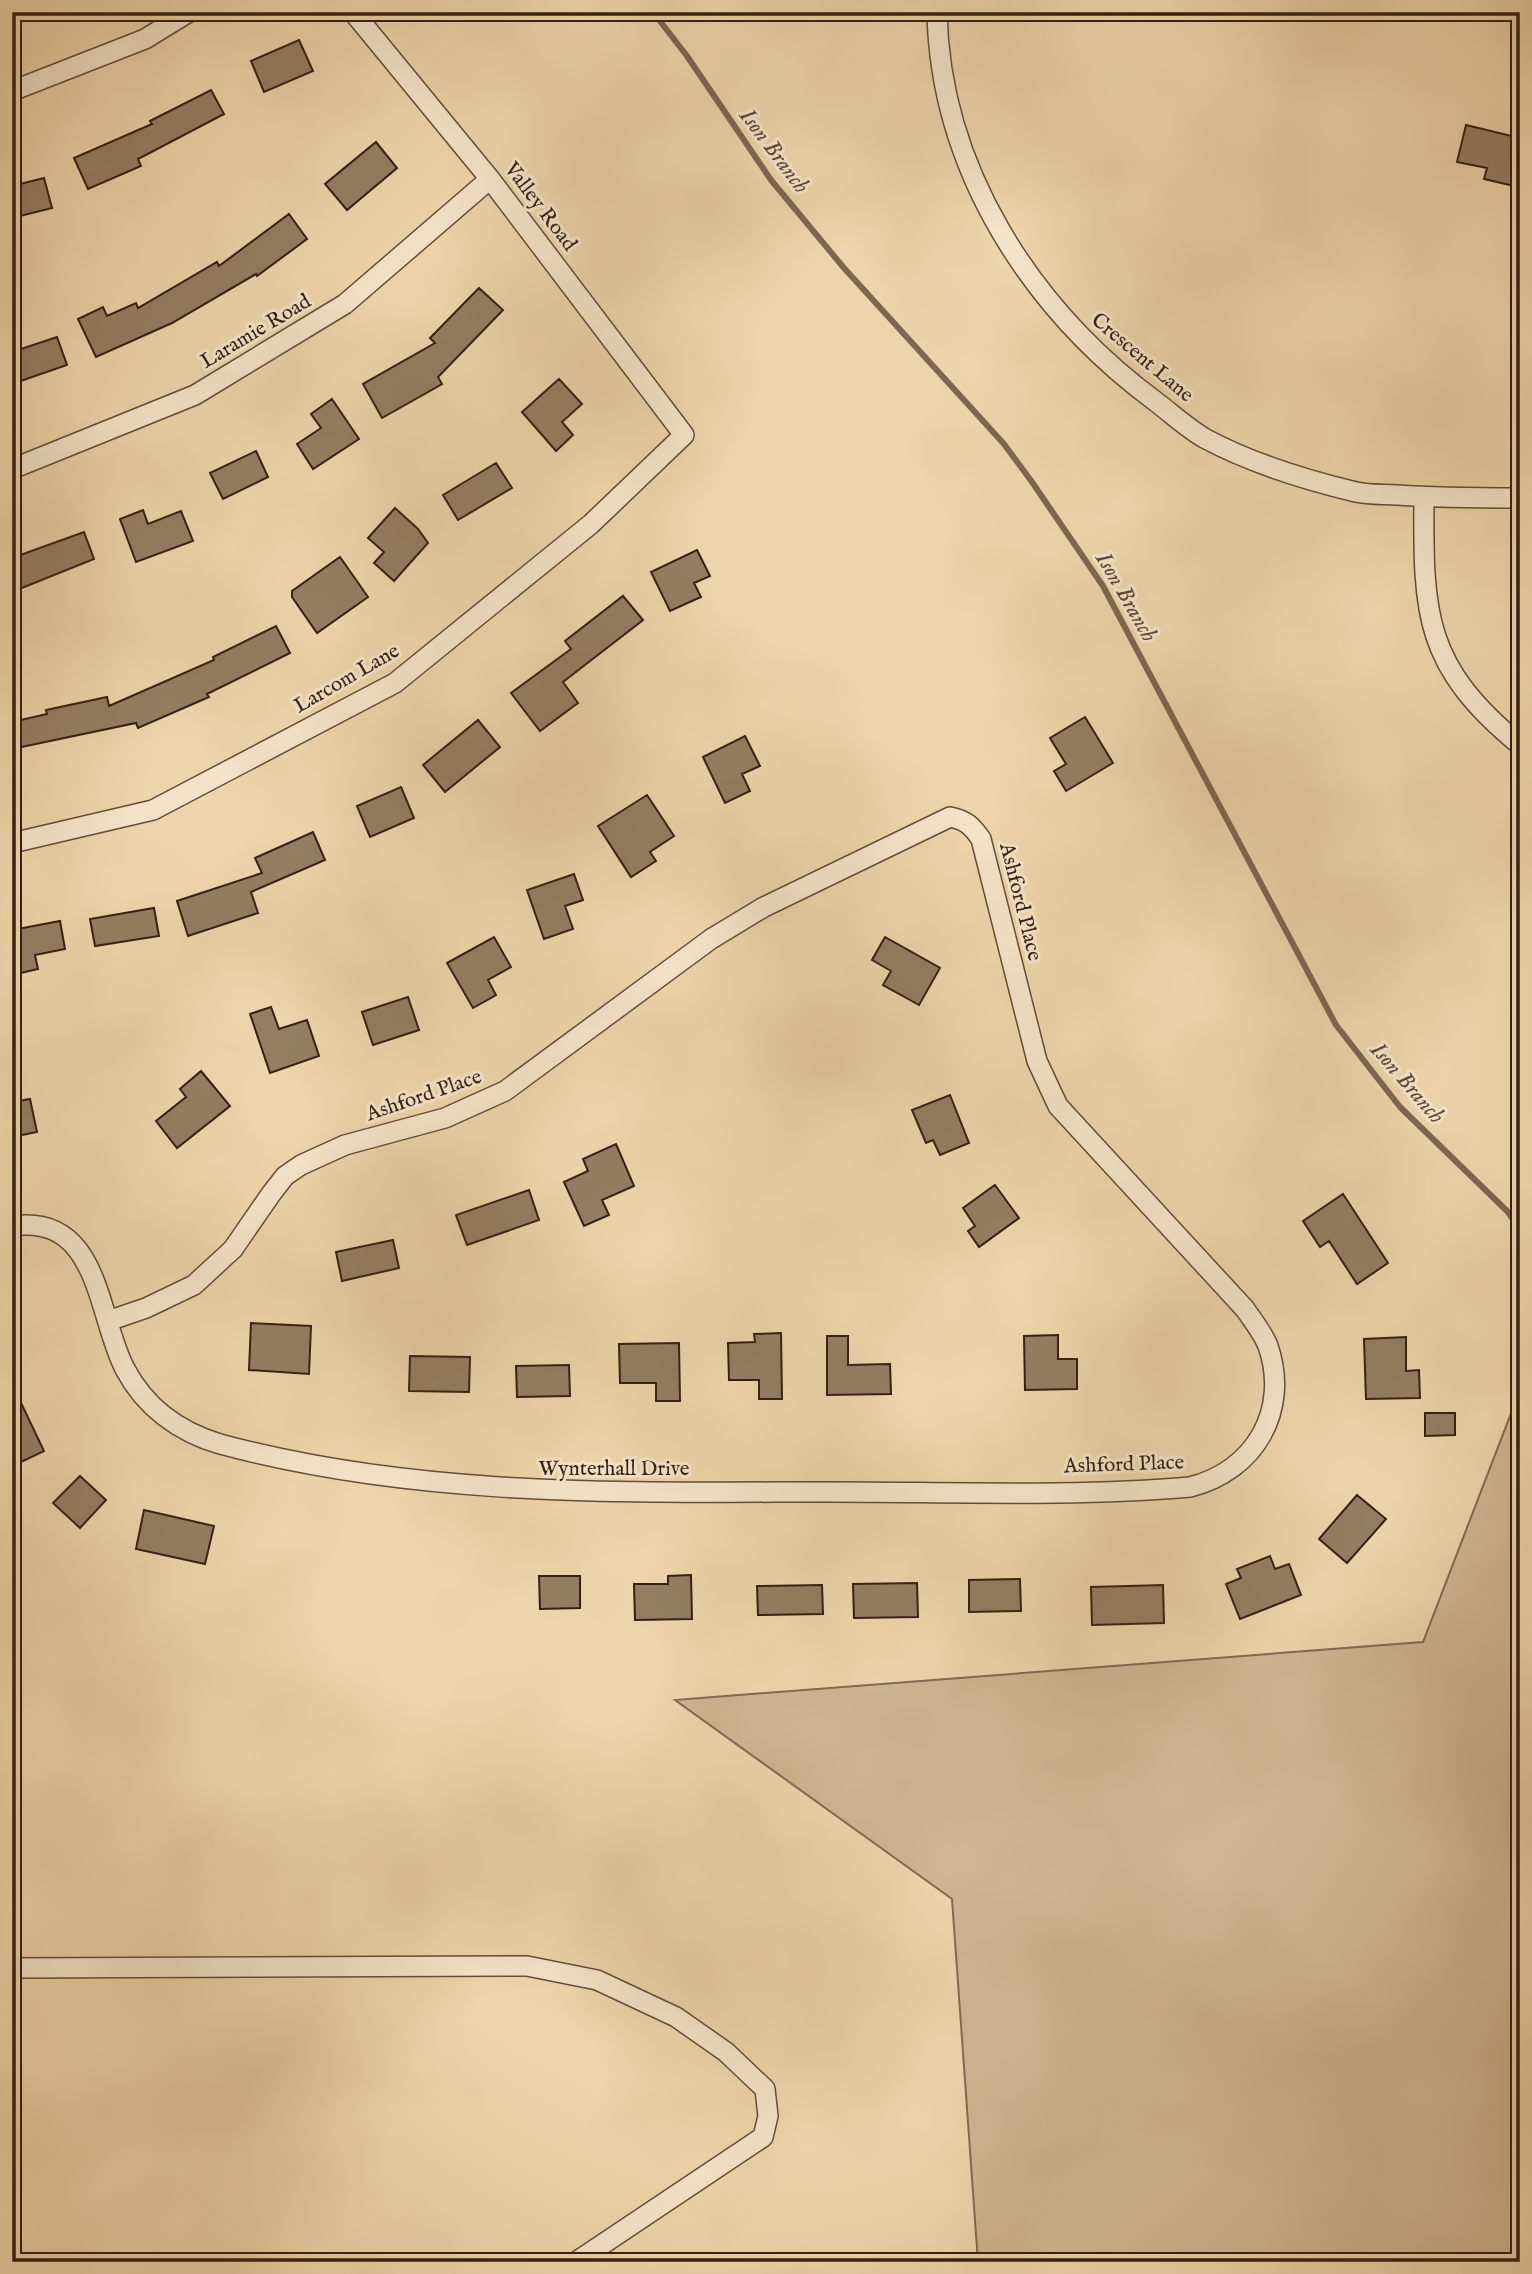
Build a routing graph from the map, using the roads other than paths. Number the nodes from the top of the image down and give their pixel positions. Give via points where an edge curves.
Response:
1 (189, 12) edge
2 (353, 12) edge
3 (937, 12) edge
4 (12, 91) edge
5 (490, 179) junction
6 (684, 435) joint
7 (12, 469) edge
8 (1424, 497) junction
9 (1520, 498) edge
10 (1520, 745) edge
11 (12, 843) edge
12 (12, 1226) edge
13 (108, 1321) junction
14 (919, 1492) joint
15 (12, 1968) edge
16 (576, 2262) edge

1 - 4 street via 145,39
2 - 5 street, Valley Road
3 - 8 street, Crescent Lane via 948,109 970,173 1021,266 1064,320 1133,385 1205,438 1283,471 1358,493
5 - 6 street, Valley Road
5 - 7 street, Laramie Road via 345,304 322,318 195,395
6 - 11 street, Larcom Lane via 591,524 395,683 153,810
8 - 9 street, Crescent Lane
8 - 10 street via 1423,570 1431,630 1455,679 1483,715
12 - 13 street, Wynterhall Drive via 52,1230 77,1247 86,1259
13 - 14 street, Wynterhall Drive via 132,1380 145,1399 178,1426 215,1442 310,1464 514,1490
13 - 14 street, Ashford Place via 194,1285 233,1249 285,1176 301,1165 345,1145 445,1118 505,1091 535,1073 671,967 764,907 934,823 950,817 962,819 972,826 986,854 1037,1061 1058,1105 1245,1309 1267,1343 1275,1390 1273,1413 1263,1437 1245,1458 1210,1482 1159,1490
15 - 16 street via 527,1966 597,1980 676,2017 726,2052 765,2089 768,2116 763,2137

